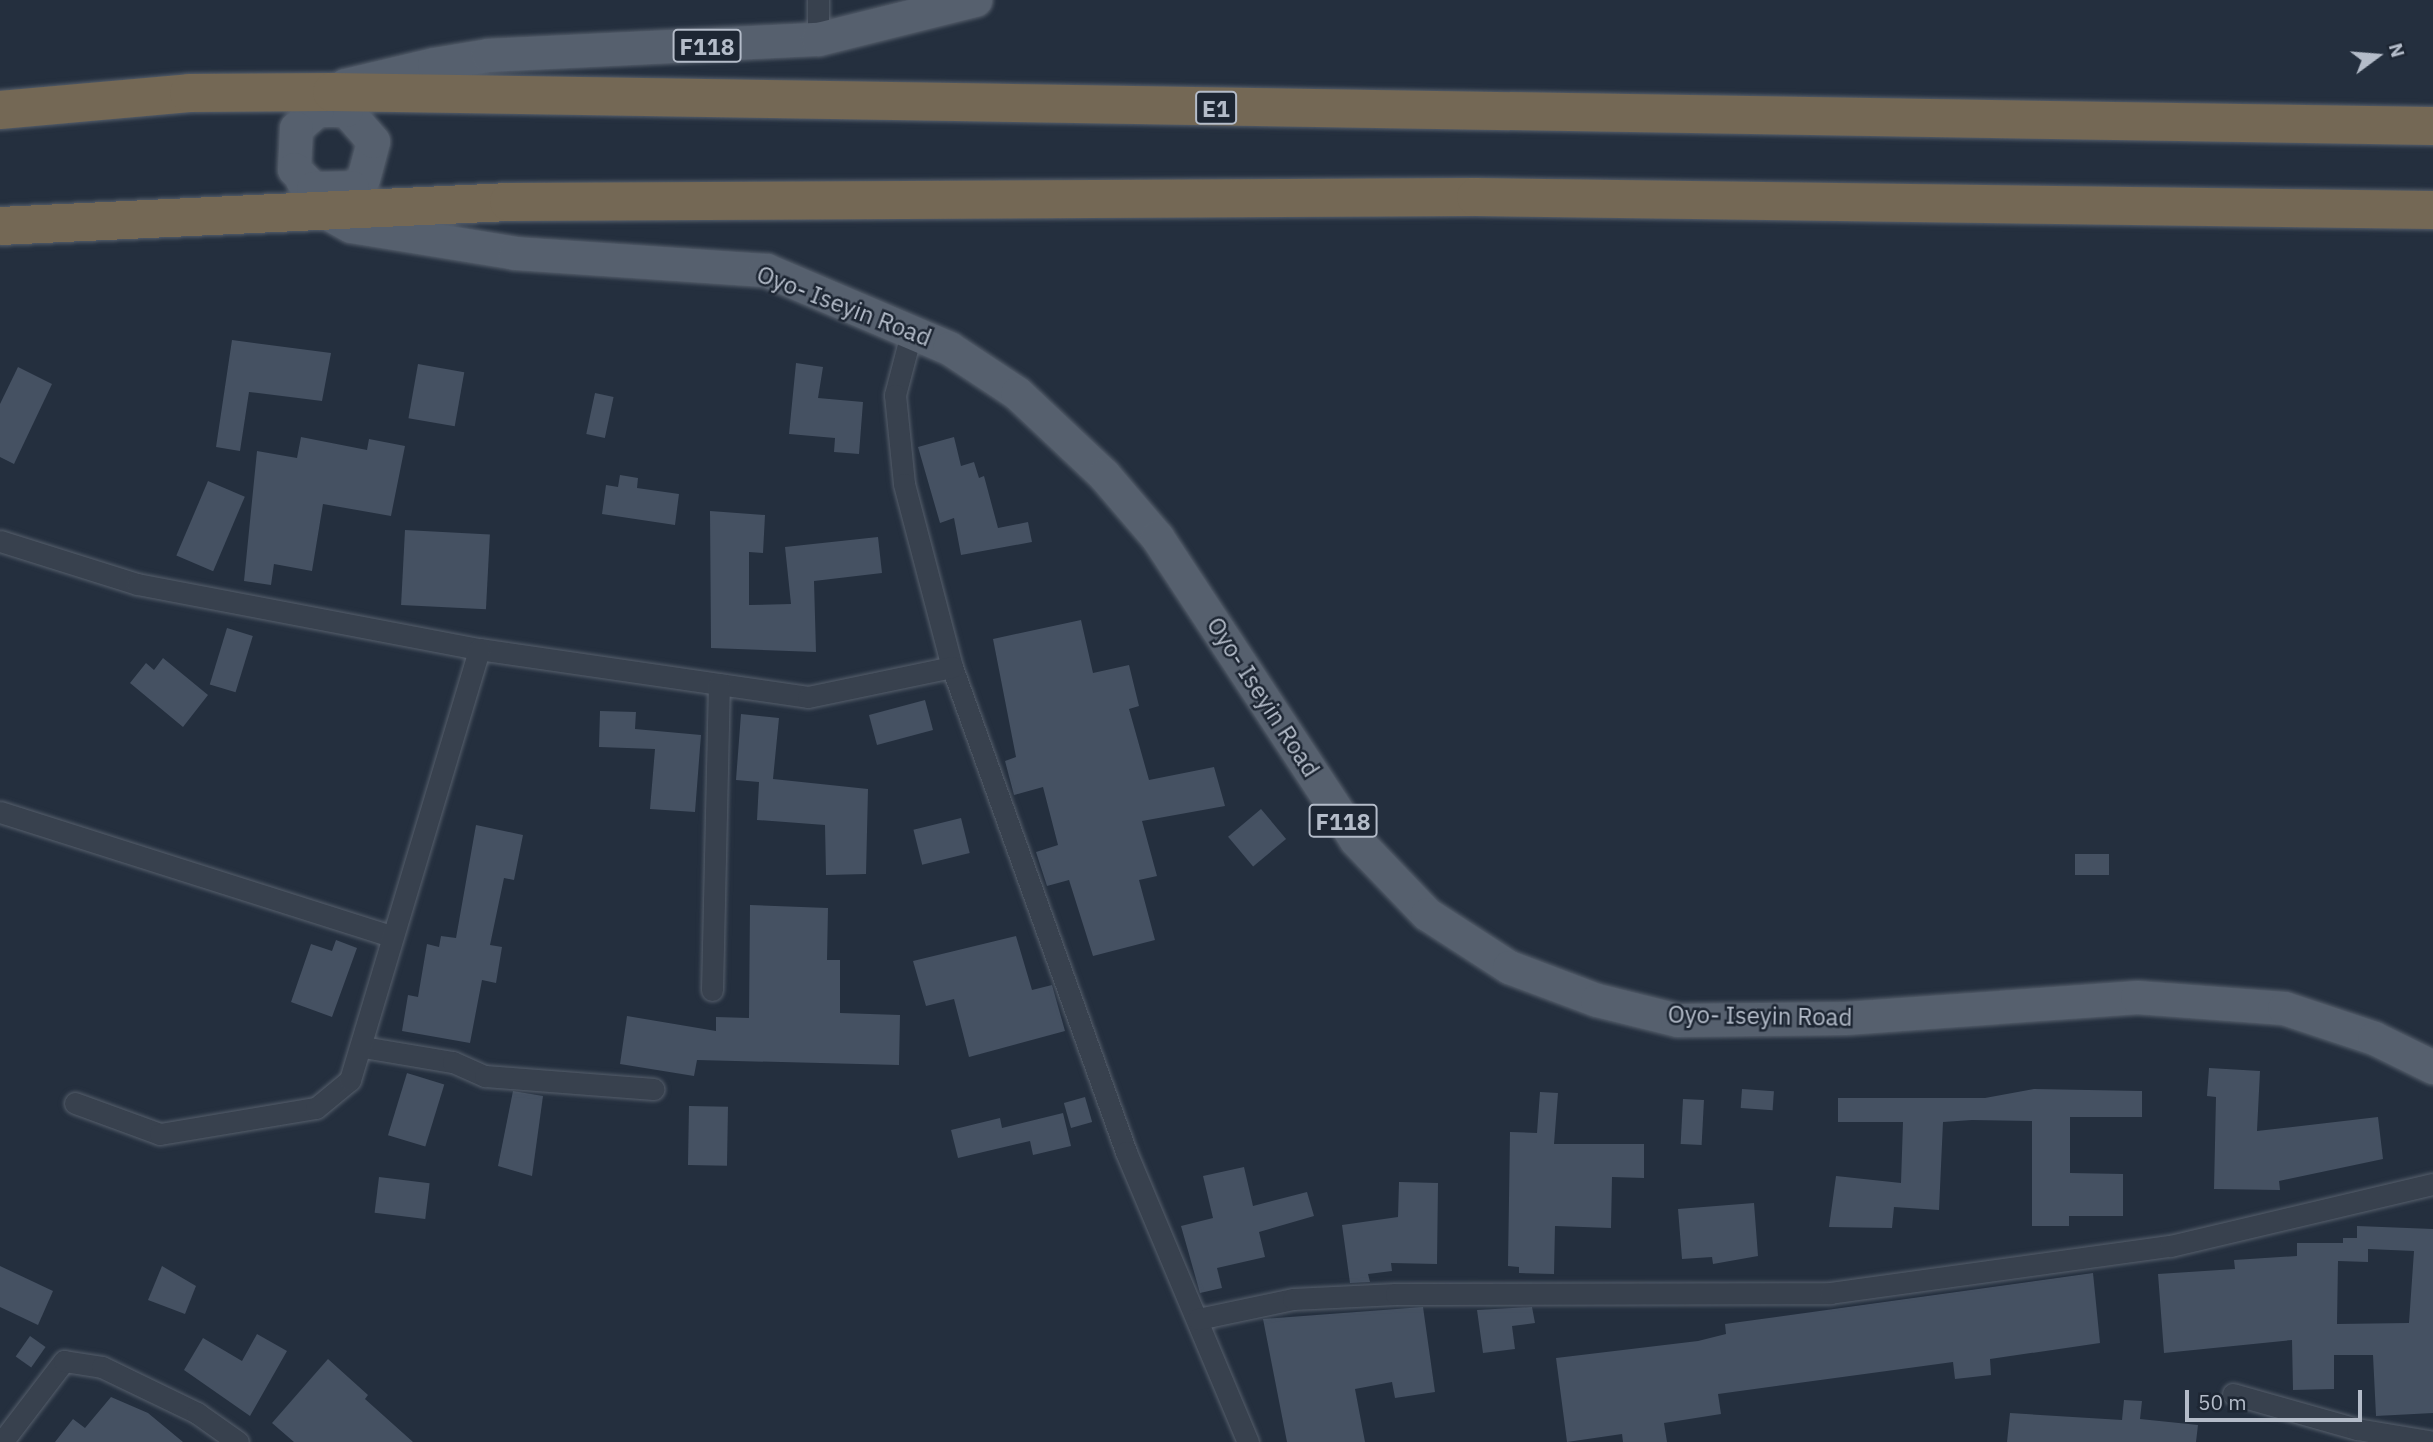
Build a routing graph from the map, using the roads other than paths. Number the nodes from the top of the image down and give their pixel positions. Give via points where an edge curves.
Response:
1 (818, 0) edge
2 (975, 0) edge
3 (818, 39) junction
4 (434, 64) junction
5 (346, 109) junction
6 (0, 110) edge
7 (2433, 126) edge
8 (361, 177) junction
9 (312, 195) junction
10 (389, 208) junction
11 (2433, 210) edge
12 (0, 226) edge
13 (420, 239) junction
14 (912, 330) junction
15 (0, 541) edge
16 (478, 649) junction
17 (952, 667) junction
18 (719, 684) junction
19 (0, 812) edge
20 (388, 936) junction
21 (712, 990) dead end
22 (363, 1047) junction
23 (2433, 1067) edge
24 (653, 1089) dead end
25 (75, 1103) dead end
26 (2433, 1184) edge
27 (1198, 1319) junction
28 (2232, 1394) dead end
29 (2, 1442) edge
30 (238, 1442) edge
31 (1248, 1442) edge
32 (2433, 1442) edge

1 - 3 street
2 - 3 main road, F118
3 - 4 main road, F118 via 488,55
4 - 5 main road
4 - 5 main road
5 - 6 highway, E1 via 189,93
5 - 7 highway, E1
5 - 8 main road
5 - 9 main road via 290,156
8 - 9 main road
8 - 10 main road
9 - 10 highway
9 - 12 highway
9 - 13 main road, Oyo- Iseyin Road via 351,226
10 - 11 highway via 1476,197
10 - 13 main road
13 - 14 main road, Oyo- Iseyin Road / F118 via 515,253 765,270
14 - 17 street via 895,395 904,484
14 - 23 main road, Oyo- Iseyin Road / F118 via 1017,393 1104,475 1171,558 1355,839 1427,914 1509,967 1597,1000 1677,1020 1846,1018 2137,997 2284,1008 2374,1038
15 - 16 street via 137,584
16 - 18 street
16 - 20 street
17 - 18 street via 808,697
17 - 27 street via 1126,1152
18 - 21 street
19 - 20 street
20 - 22 street
22 - 24 street via 453,1062 485,1076
22 - 25 street via 350,1080 316,1108 160,1134
26 - 27 street via 2170,1247 1830,1293 1396,1294 1293,1299
27 - 31 street
28 - 32 street via 2357,1429
29 - 30 street via 64,1361 102,1367 197,1413

